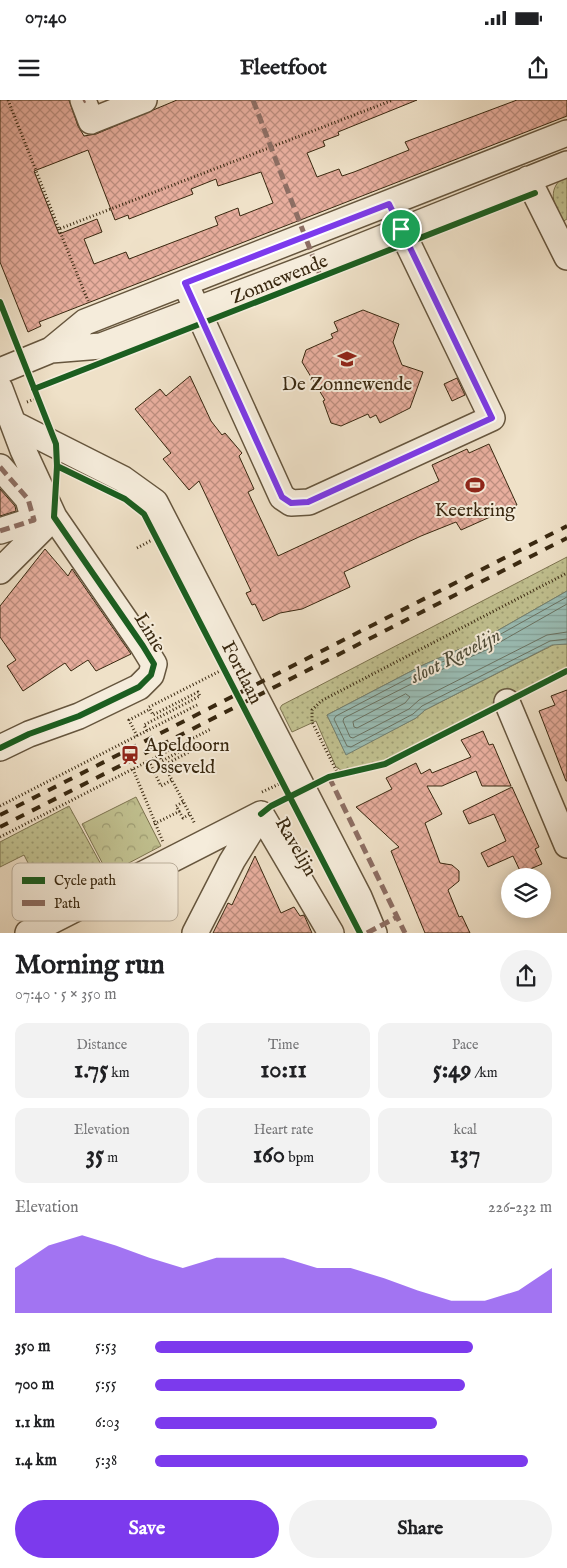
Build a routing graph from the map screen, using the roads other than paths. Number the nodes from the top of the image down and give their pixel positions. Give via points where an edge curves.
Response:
1 (83, 100) edge
2 (144, 100) edge
3 (567, 133) edge
4 (567, 164) edge
5 (528, 179) junction
6 (389, 204) junction
7 (401, 229) junction
8 (567, 258) edge
9 (185, 283) junction
10 (197, 310) junction
11 (51, 350) junction
12 (0, 370) edge
13 (0, 389) edge
14 (14, 424) junction
15 (0, 467) edge
16 (44, 519) junction
17 (0, 531) edge
18 (0, 571) edge
19 (507, 702) dead end
20 (0, 748) edge
21 (259, 804) junction
22 (567, 845) edge
23 (153, 863) edge
24 (49, 921) edge
25 (28, 933) edge
26 (195, 933) edge
27 (331, 933) edge
28 (374, 933) edge

1 - 2 street via 91,121
3 - 6 street, Zonnewende
4 - 5 street, Zonnewende
5 - 7 street, Zonnewende
5 - 8 street
6 - 7 street
6 - 9 street, Zonnewende
7 - 10 street, Zonnewende
7 - 10 street via 496,427 308,502 291,503 282,497
9 - 10 street
9 - 11 street, Zonnewende via 85,322
10 - 11 street, Zonnewende via 101,346
11 - 12 street, Zonnewende
13 - 14 street
14 - 16 street via 34,476
14 - 28 street, Fortlaan via 123,479 155,502 354,888
15 - 16 street, Linie
16 - 17 street
16 - 18 street
16 - 20 street, Linie via 151,658 153,669 139,687
19 - 22 street
21 - 23 street, Ravelijn
21 - 26 street, Ravelijn
21 - 27 street, Ravelijn
24 - 25 street, Ravelijn

